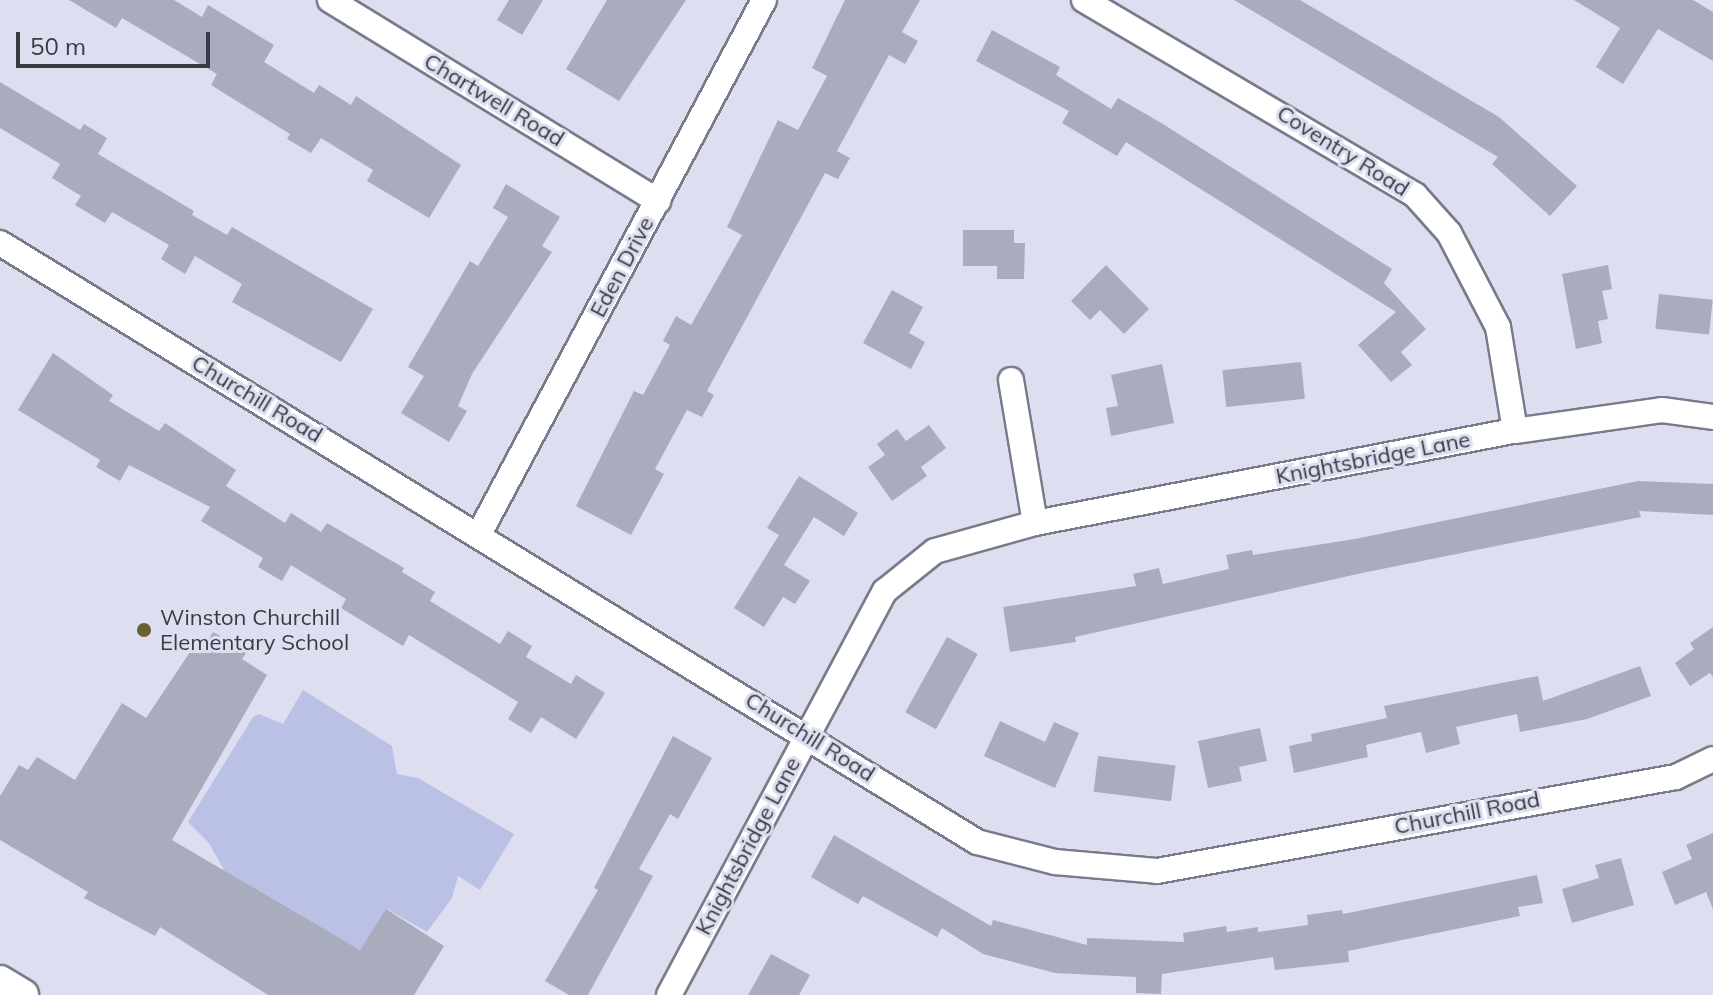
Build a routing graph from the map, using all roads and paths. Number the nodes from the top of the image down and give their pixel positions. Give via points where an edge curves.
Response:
1 (330, 0) edge
2 (764, 0) edge
3 (1084, 0) edge
4 (658, 201) junction
5 (0, 243) edge
6 (1011, 380) dead end
7 (1713, 417) edge
8 (1515, 431) junction
9 (1035, 523) junction
10 (479, 534) junction
11 (807, 735) junction
12 (1713, 759) edge
13 (0, 981) edge
14 (23, 995) edge
15 (669, 995) edge

1 - 4 street, Chartwell Road
2 - 4 street, Eden Drive
3 - 8 street, Coventry Road via 1415,195 1449,233 1498,327
4 - 10 street, Eden Drive
5 - 10 street, Churchill Road
6 - 9 street
7 - 8 street, Knightsbridge Lane via 1662,410
8 - 9 street, Knightsbridge Lane
9 - 11 street, Knightsbridge Lane via 935,551 885,591
10 - 11 street, Churchill Road
11 - 12 street, Churchill Road via 977,842 1055,862 1157,871 1676,777
11 - 15 street, Knightsbridge Lane
13 - 14 street

